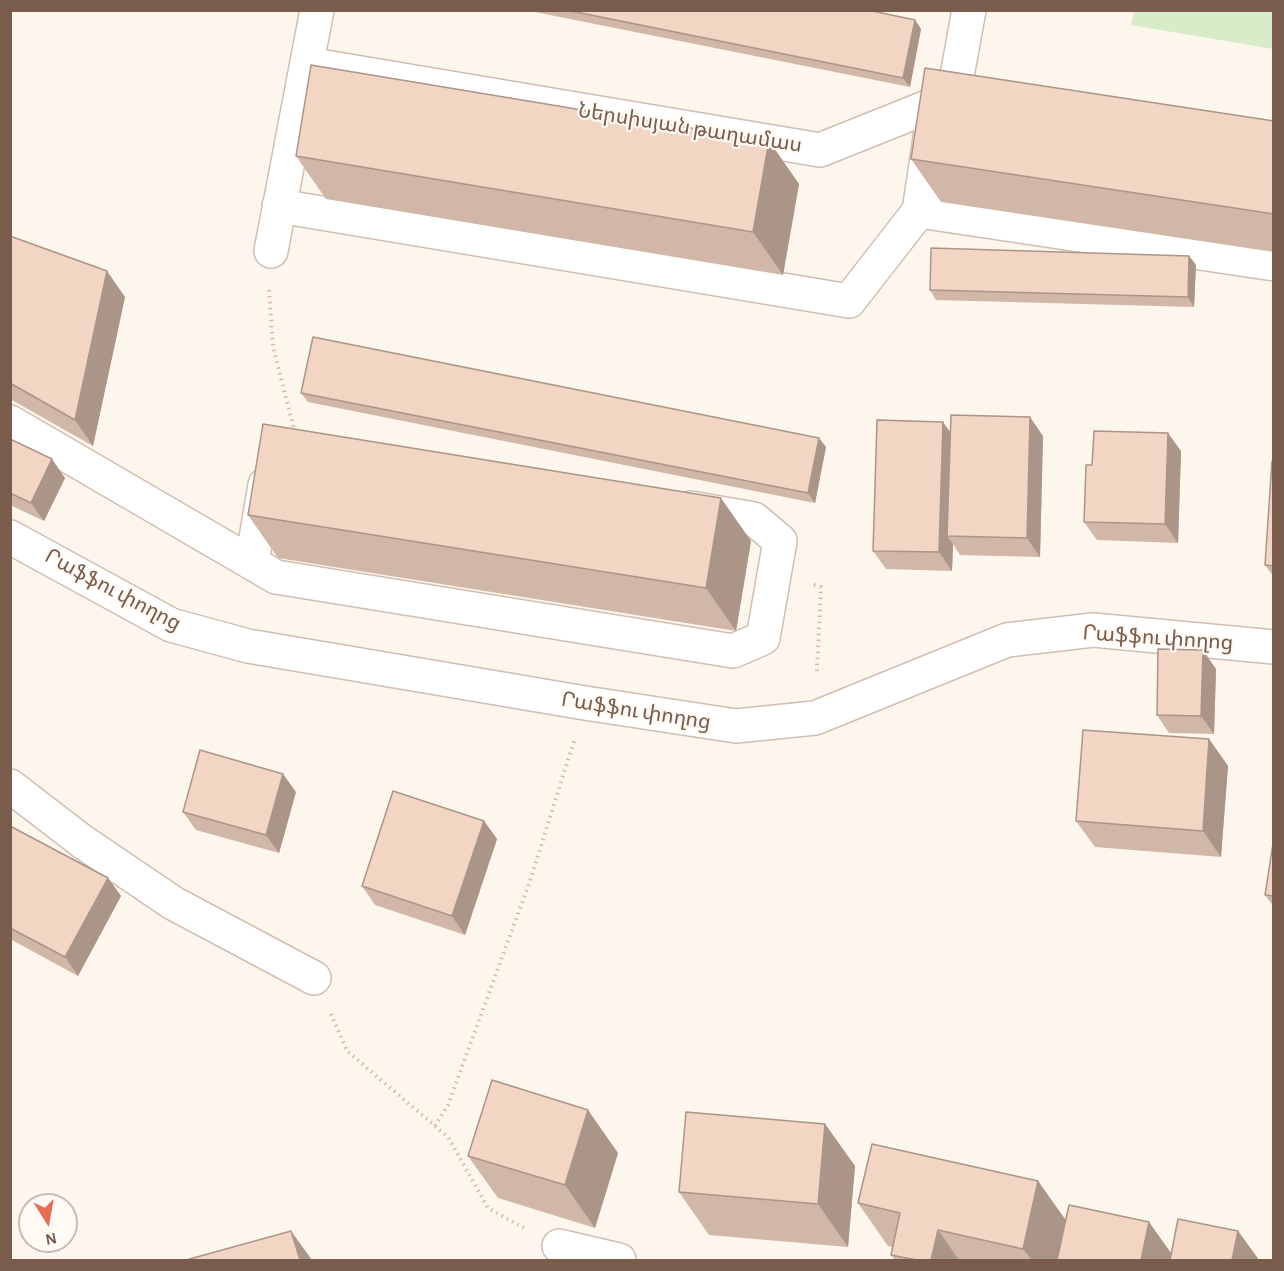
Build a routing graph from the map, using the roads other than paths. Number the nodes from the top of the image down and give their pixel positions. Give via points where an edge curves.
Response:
1 (317, 10) edge
2 (969, 10) edge
3 (308, 64) junction
4 (991, 93) edge
5 (945, 96) junction
6 (279, 206) junction
7 (919, 211) junction
8 (271, 251) dead end
9 (1274, 264) edge
10 (10, 423) edge
11 (298, 445) edge
12 (660, 504) edge
13 (10, 537) edge
14 (252, 562) junction
15 (1274, 647) edge
16 (10, 786) edge
17 (314, 978) road end
18 (559, 1246) road end
19 (620, 1260) edge

1 - 3 street
2 - 5 street
3 - 5 street, Ներսիսյան թաղամաս via 820,150
3 - 6 street
4 - 5 street
5 - 7 street
6 - 7 street via 849,301
6 - 8 street
7 - 9 street
10 - 14 street
11 - 14 street via 268,464
12 - 14 street via 754,519 780,541 763,638 733,651 276,577
13 - 15 street, Րաֆֆու փողոց via 171,626 248,645 736,726 815,718 1007,640 1092,630
16 - 17 street via 173,903
18 - 19 street

